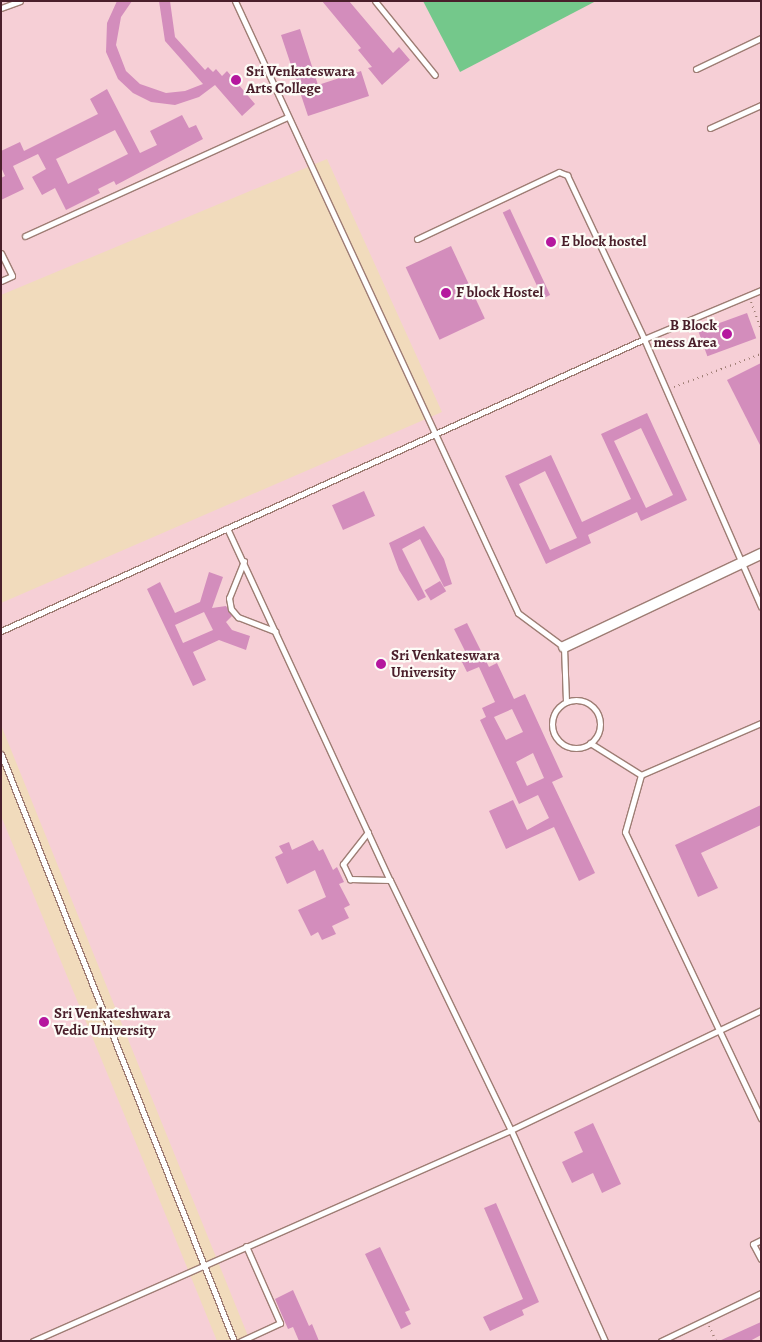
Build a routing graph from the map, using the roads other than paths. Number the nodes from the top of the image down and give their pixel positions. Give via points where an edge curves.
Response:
1 (20, 1) edge
2 (235, 1) edge
3 (375, 1) edge
4 (1, 8) edge
5 (761, 38) edge
6 (696, 69) dead end
7 (435, 75) dead end
8 (761, 105) edge
9 (287, 117) junction
10 (710, 128) dead end
11 (25, 236) dead end
12 (416, 240) dead end
13 (1, 253) edge
14 (1, 281) edge
15 (761, 290) edge
16 (644, 339) junction
17 (438, 434) junction
18 (227, 528) junction
19 (761, 554) edge
20 (244, 561) junction
21 (741, 564) junction
22 (761, 606) edge
23 (1, 630) edge
24 (276, 631) junction
25 (564, 647) junction
26 (566, 702) junction
27 (761, 723) edge
28 (590, 744) junction
29 (1, 754) edge
30 (641, 775) junction
31 (368, 832) junction
32 (390, 880) junction
33 (761, 1010) edge
34 (719, 1030) junction
35 (761, 1118) edge
36 (511, 1130) junction
37 (761, 1240) edge
38 (246, 1246) junction
39 (761, 1259) edge
40 (205, 1265) junction
41 (761, 1293) edge
42 (33, 1341) edge
43 (234, 1341) edge
44 (241, 1341) edge
45 (605, 1341) edge
46 (661, 1341) edge

1 - 4 lane
2 - 9 lane
3 - 7 lane
5 - 6 lane
8 - 10 lane
9 - 11 lane
9 - 17 lane
12 - 16 lane via 564,173
13 - 14 lane via 12,276
15 - 16 lane
16 - 17 lane
16 - 21 lane
17 - 18 lane
17 - 25 lane via 518,613
18 - 20 lane
18 - 23 lane
19 - 21 street
20 - 24 lane
20 - 24 lane via 229,598 232,609 238,617
21 - 22 lane
21 - 25 street
24 - 31 lane
25 - 26 lane
26 - 28 lane via 581,700 595,708 599,731
26 - 28 lane via 555,713 553,729 556,736 575,748
27 - 30 lane
28 - 30 lane
29 - 40 lane
30 - 34 lane via 625,832
31 - 32 lane
31 - 32 lane via 343,864 350,879
32 - 36 lane
33 - 34 lane
34 - 35 lane
34 - 36 lane
36 - 38 lane
36 - 45 lane
37 - 39 lane via 753,1244
38 - 40 lane
38 - 44 lane via 280,1323
40 - 42 lane
40 - 43 lane
41 - 46 lane

